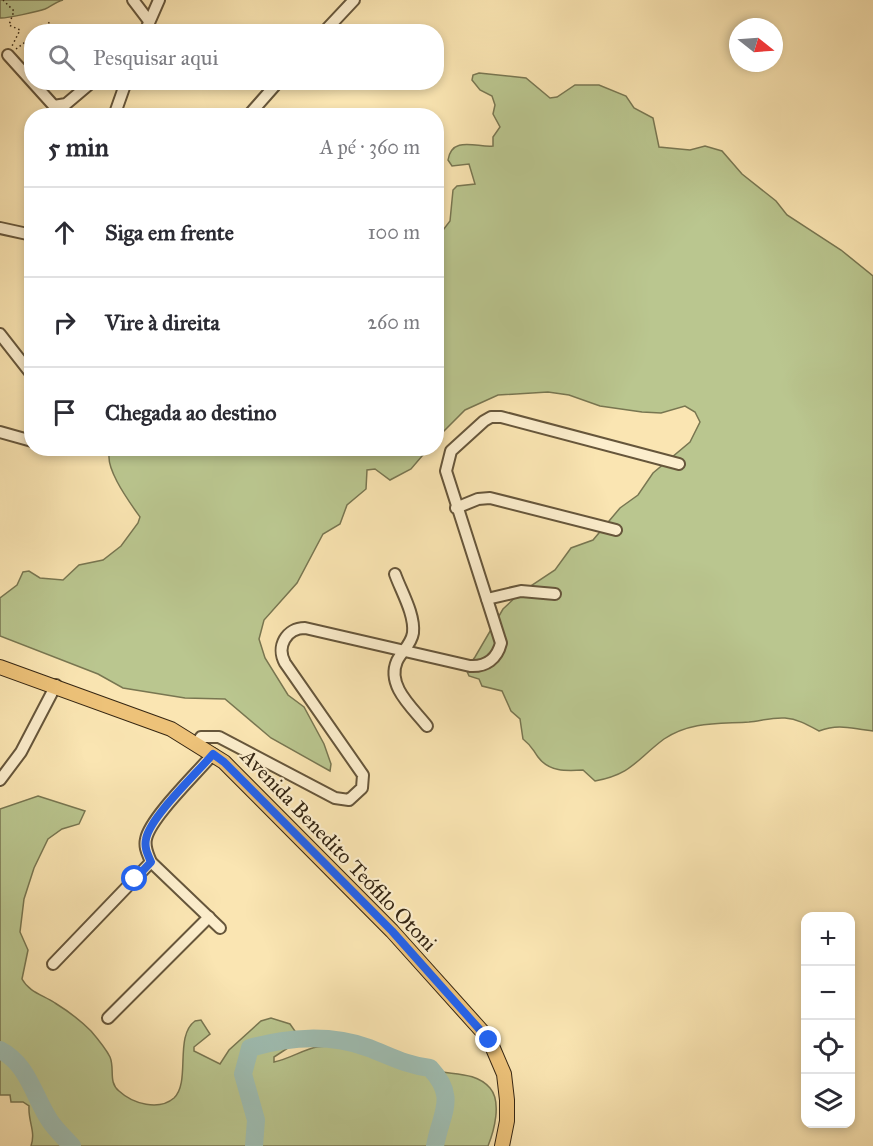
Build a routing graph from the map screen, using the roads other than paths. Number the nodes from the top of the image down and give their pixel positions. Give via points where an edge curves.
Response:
1 (133, 0) edge
2 (159, 0) edge
3 (354, 0) edge
4 (150, 21) junction
5 (149, 24) edge
6 (332, 24) edge
7 (8, 55) road end
8 (24, 73) edge
9 (40, 90) edge
10 (83, 90) edge
11 (123, 90) edge
12 (271, 90) edge
13 (117, 108) edge
14 (255, 108) edge
15 (0, 228) edge
16 (24, 233) edge
17 (0, 334) edge
18 (24, 365) edge
19 (0, 432) edge
20 (24, 439) edge
21 (679, 464) dead end
22 (456, 508) junction
23 (616, 530) dead end
24 (395, 574) dead end
25 (555, 594) dead end
26 (487, 599) junction
27 (404, 651) junction
28 (0, 666) edge
29 (56, 685) junction
30 (427, 726) dead end
31 (197, 743) junction
32 (213, 754) junction
33 (0, 780) edge
34 (151, 862) junction
35 (209, 917) junction
36 (220, 928) dead end
37 (53, 964) dead end
38 (108, 1018) dead end
39 (502, 1146) edge

1 - 4 street
2 - 4 street
3 - 6 street
4 - 5 street
7 - 8 street
9 - 10 street via 54,106 66,104
11 - 13 street
12 - 14 street
15 - 16 street
17 - 18 street
19 - 20 street
21 - 22 street via 491,417 448,457 446,478
22 - 23 street via 490,498
22 - 26 street
24 - 27 street via 412,622 411,639
25 - 26 street via 521,591
26 - 27 street via 501,643 497,655 488,663 470,666
27 - 30 street via 395,668 396,684
27 - 31 street via 305,628 294,630 282,644 285,663 363,776 362,789 353,798 335,798 219,736 201,737
28 - 29 main road, Avenida Benedito Teófilo Otoni
29 - 31 main road, Avenida Benedito Teófilo Otoni via 162,725
29 - 33 street via 21,752
31 - 32 main road, Avenida Benedito Teófilo Otoni
32 - 34 street via 148,832 145,847
32 - 39 main road, Avenida Benedito Teófilo Otoni via 392,931 489,1040 504,1074 507,1121
34 - 35 street
34 - 37 street
35 - 36 street
35 - 38 street

